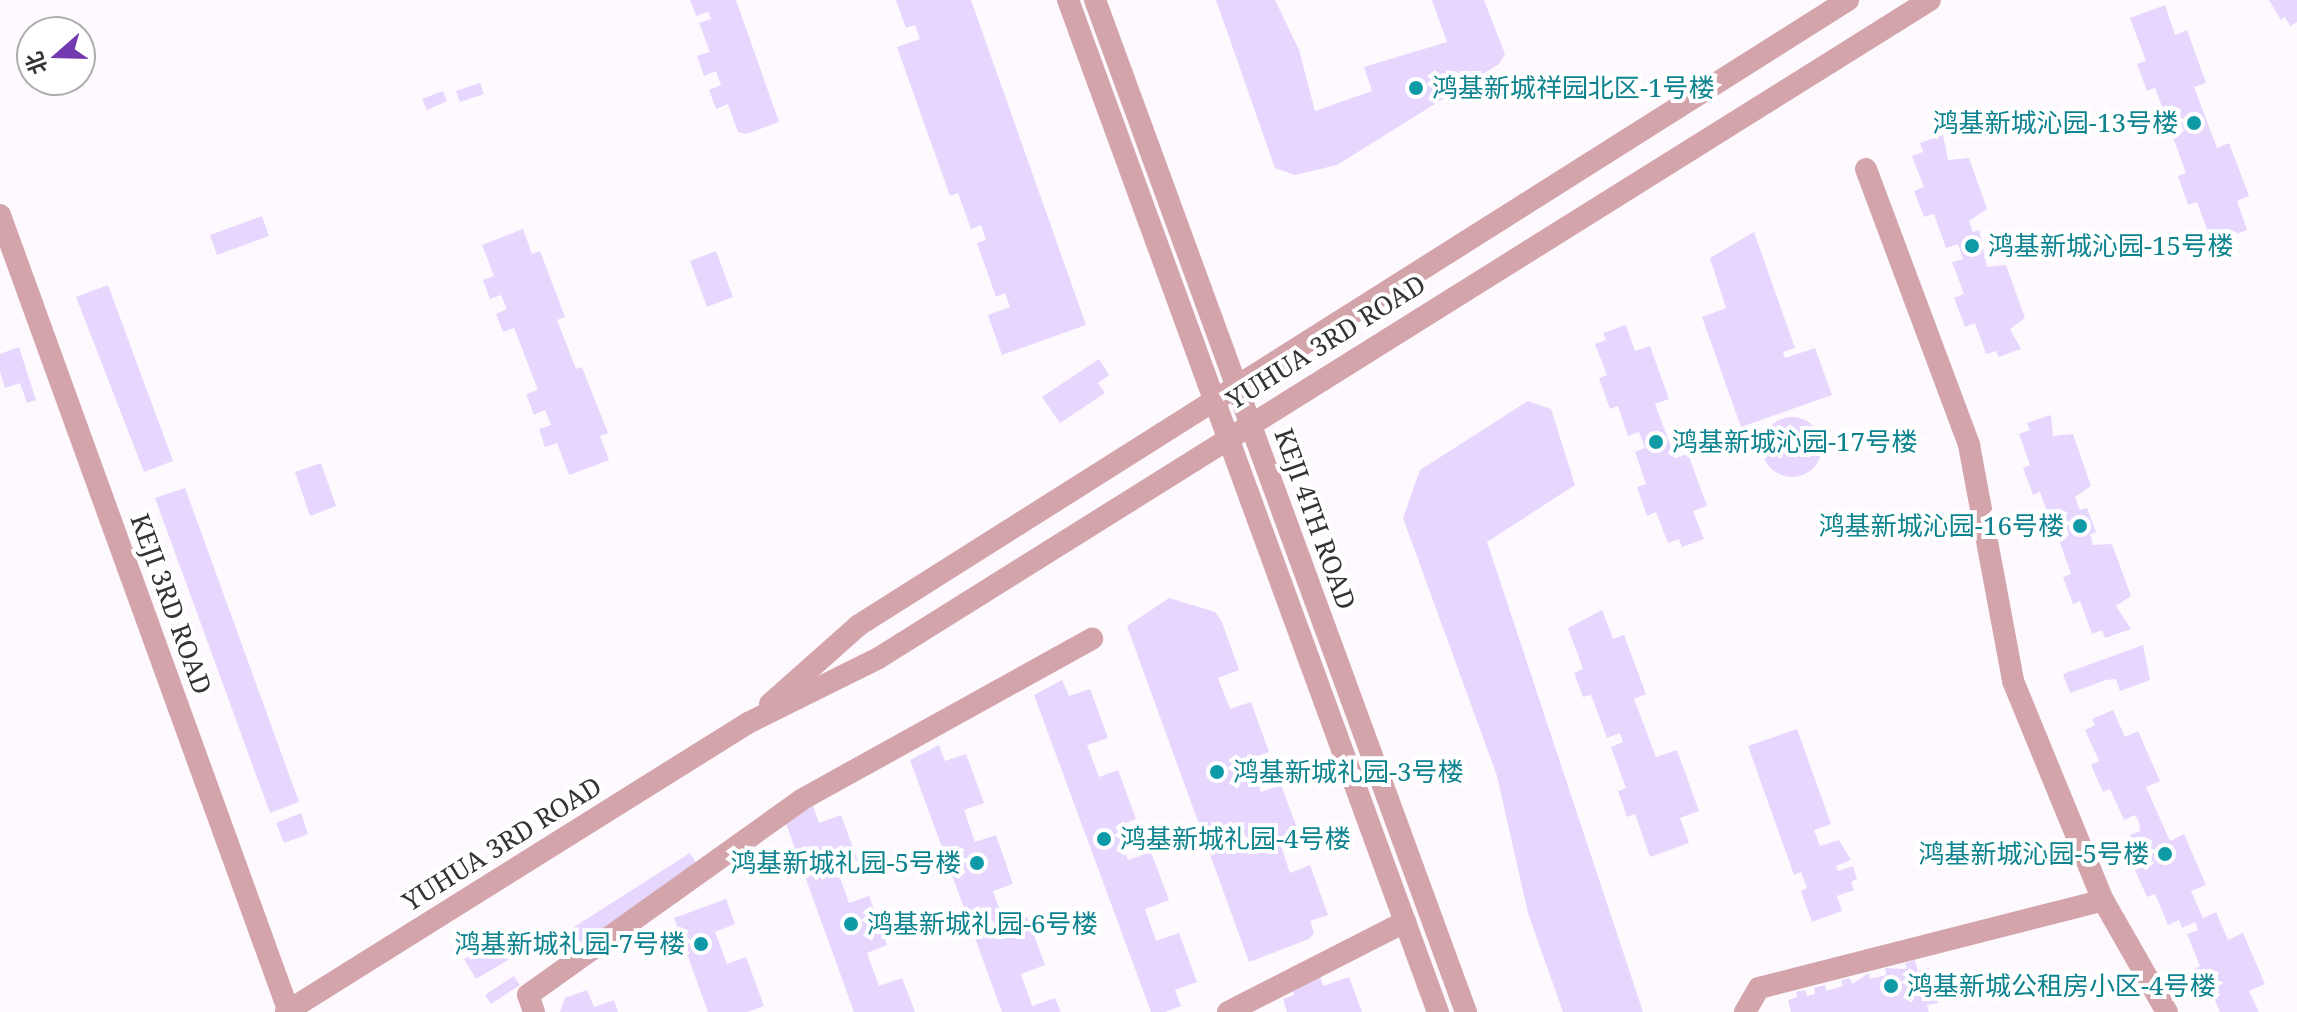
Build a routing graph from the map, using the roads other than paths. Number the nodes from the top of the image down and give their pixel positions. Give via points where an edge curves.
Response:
1 (1068, 0) edge
2 (1095, 0) edge
3 (1848, 0) edge
4 (1930, 0) edge
5 (1866, 169) dead end
6 (0, 215) edge
7 (1235, 383) junction
8 (1213, 397) junction
9 (1250, 423) junction
10 (1229, 436) junction
11 (1092, 639) dead end
12 (748, 723) junction
13 (2103, 900) junction
14 (1405, 922) junction
15 (288, 1011) edge
16 (534, 1012) edge
17 (1228, 1012) edge
18 (1438, 1012) edge
19 (1466, 1012) edge
20 (1745, 1012) edge
21 (2167, 1012) edge

1 - 8 street, KEJI 4TH ROAD
2 - 7 street, KEJI 4TH ROAD
3 - 7 street, YUHUA 3RD ROAD
4 - 9 street, YUHUA 3RD ROAD
5 - 13 street via 1969,445 2013,681
6 - 15 street, KEJI 3RD ROAD
7 - 8 street, YUHUA 3RD ROAD
7 - 9 street, KEJI 4TH ROAD
8 - 10 street, KEJI 4TH ROAD
8 - 12 street, YUHUA 3RD ROAD via 859,625
9 - 10 street, YUHUA 3RD ROAD
9 - 19 street, KEJI 4TH ROAD
10 - 12 street, YUHUA 3RD ROAD via 877,659
10 - 14 street, KEJI 4TH ROAD
11 - 16 street via 801,800 528,995
12 - 15 street, YUHUA 3RD ROAD
13 - 20 street via 1759,988
13 - 21 street
14 - 17 street
14 - 18 street, KEJI 4TH ROAD

